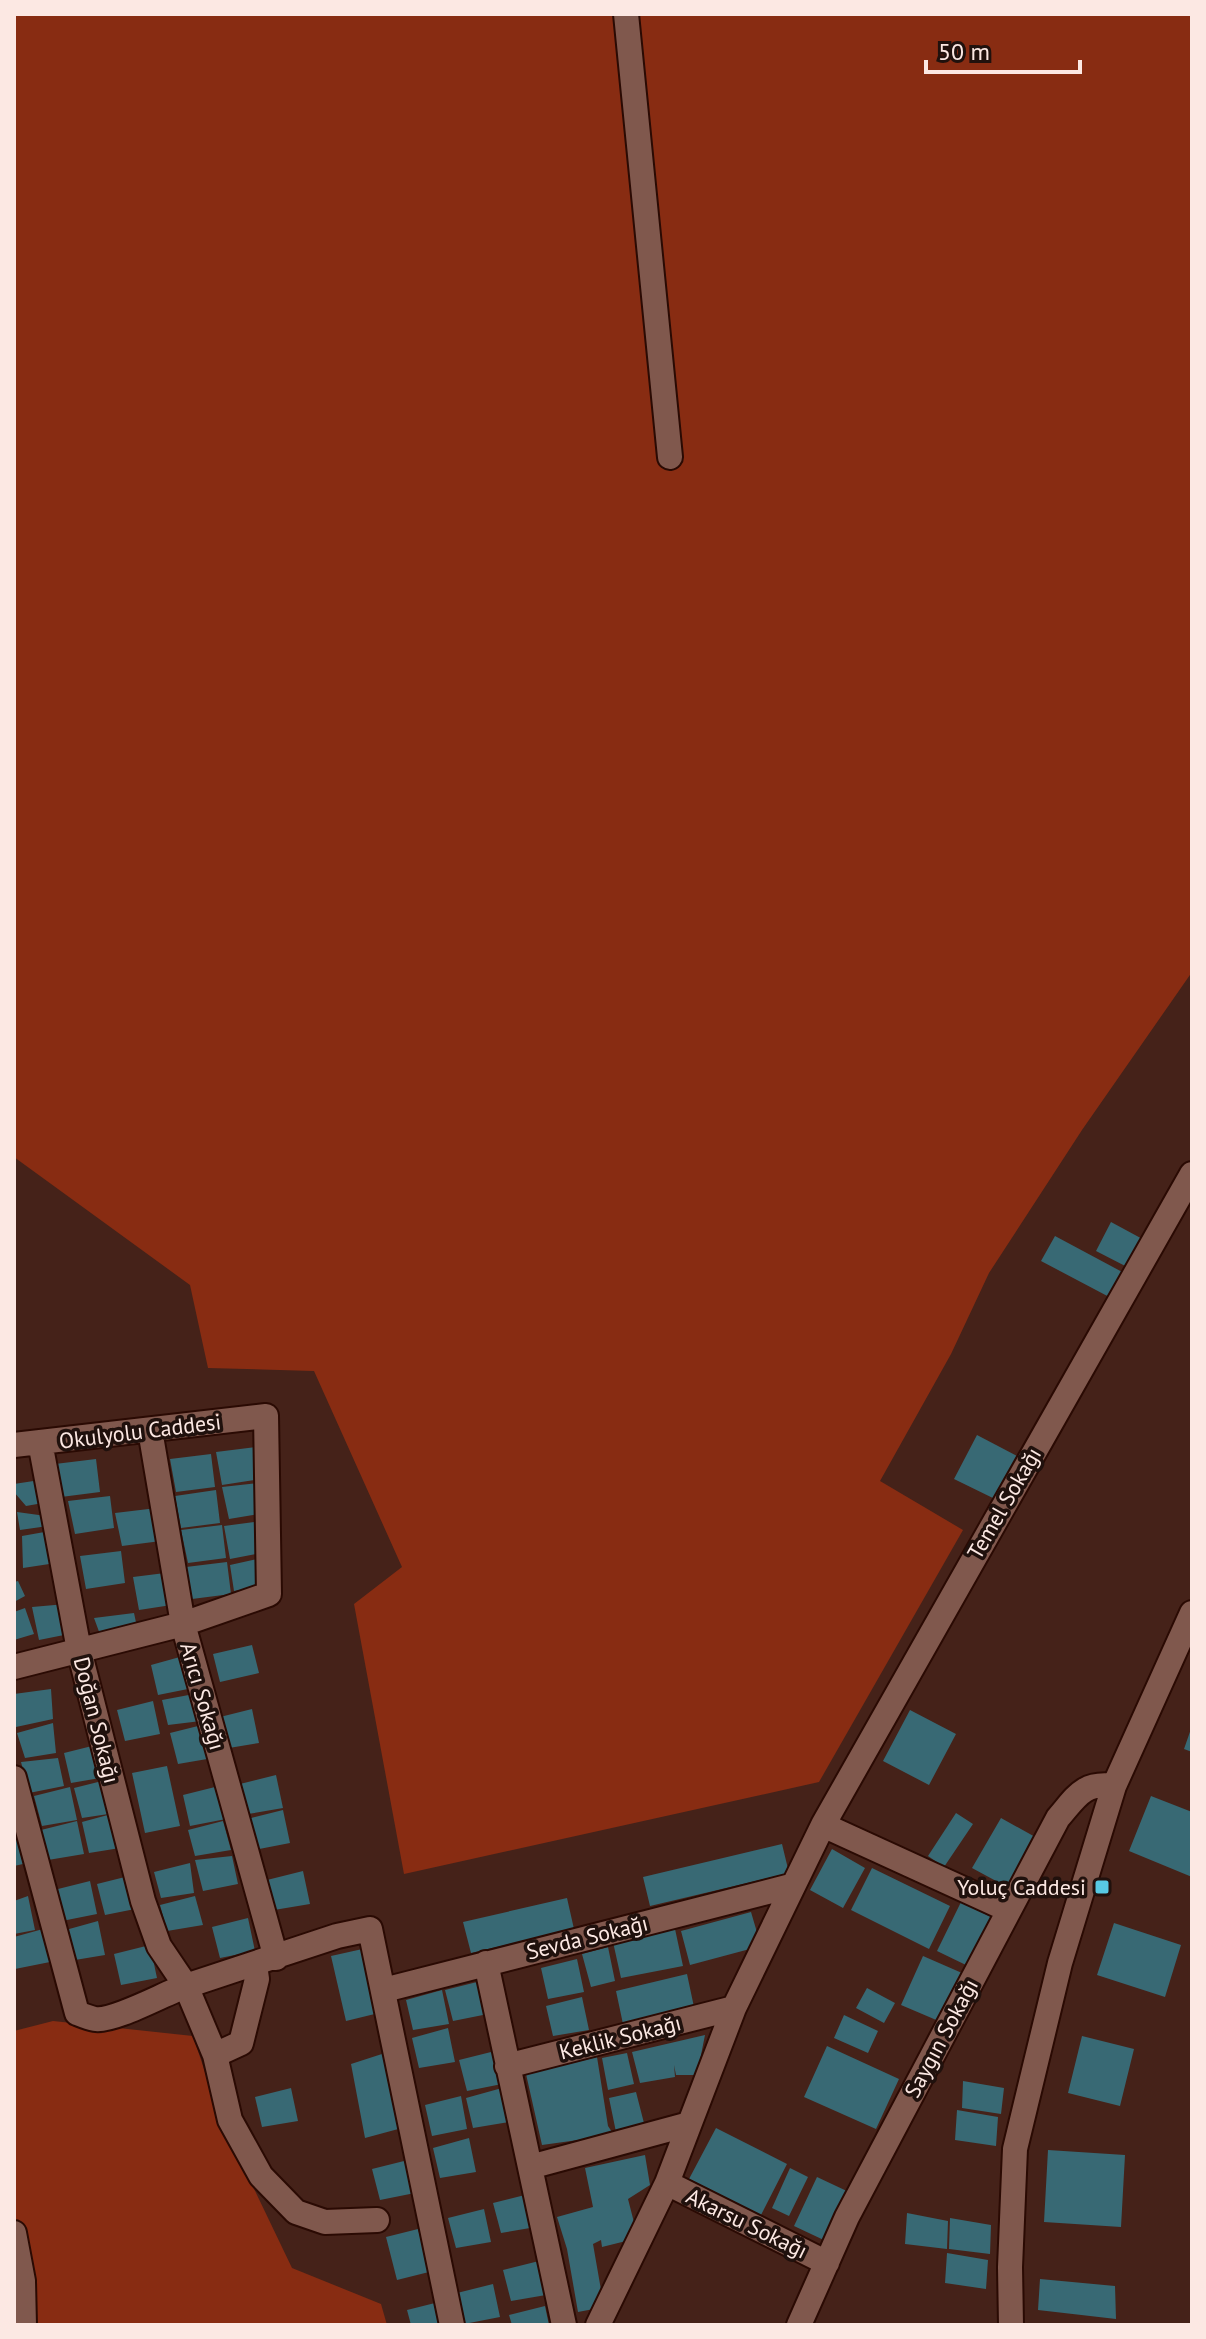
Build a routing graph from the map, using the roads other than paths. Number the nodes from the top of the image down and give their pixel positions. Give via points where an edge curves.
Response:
1 (626, 14) edge
2 (670, 457) dead end
3 (1190, 1180) edge
4 (150, 1430) junction
5 (40, 1442) junction
6 (14, 1445) edge
7 (1192, 1613) edge
8 (183, 1624) junction
9 (79, 1650) junction
10 (1183, 1657) edge
11 (14, 1667) edge
12 (14, 1778) edge
13 (1114, 1786) junction
14 (823, 1825) junction
15 (791, 1886) junction
16 (1009, 1910) junction
17 (265, 1961) junction
18 (486, 1963) junction
19 (186, 1986) junction
20 (384, 1990) junction
21 (734, 2008) junction
22 (215, 2055) junction
23 (507, 2066) junction
24 (689, 2124) junction
25 (530, 2167) junction
26 (667, 2183) junction
27 (377, 2220) dead end
28 (14, 2233) edge
29 (827, 2263) junction
30 (24, 2325) edge
31 (452, 2325) edge
32 (564, 2325) edge
33 (598, 2325) edge
34 (799, 2325) edge
35 (1011, 2325) edge

1 - 2 street
3 - 14 street, Temel Sokağı
4 - 5 street, Okulyolu Caddesi
4 - 8 street, Arıcı Sokağı
4 - 8 street, Okulyolu Caddesi via 266,1416 269,1594
5 - 6 street, Okulyolu Caddesi
5 - 9 street, Doğan Sokağı
7 - 10 street
8 - 9 street
8 - 17 street, Arıcı Sokağı
9 - 11 street
9 - 19 street, Doğan Sokağı via 143,1901 159,1946
10 - 13 street
12 - 19 street via 77,2013 98,2020
13 - 16 street, Saygın Sokağı via 1084,1788 1058,1818
13 - 35 street via 1060,1963 1015,2149
14 - 15 street, Temel Sokağı
14 - 16 street
15 - 18 street, Sevda Sokağı
15 - 21 street, Temel Sokağı
16 - 29 street, Saygın Sokağı
17 - 19 street
17 - 20 street via 370,1929
17 - 22 street via 241,2043
18 - 20 street, Sevda Sokağı
18 - 23 street
19 - 22 street, Doğan Sokağı
20 - 31 street
21 - 23 street, Keklik Sokağı
21 - 24 street, Temel Sokağı
22 - 27 street, Doğan Sokağı via 230,2120 261,2176 296,2212 325,2222
23 - 25 street
24 - 25 street
24 - 26 street, Temel Sokağı
25 - 32 street
26 - 29 street, Akarsu Sokağı
26 - 33 street, Temel Sokağı
28 - 30 street
29 - 34 street, Saygın Sokağı

